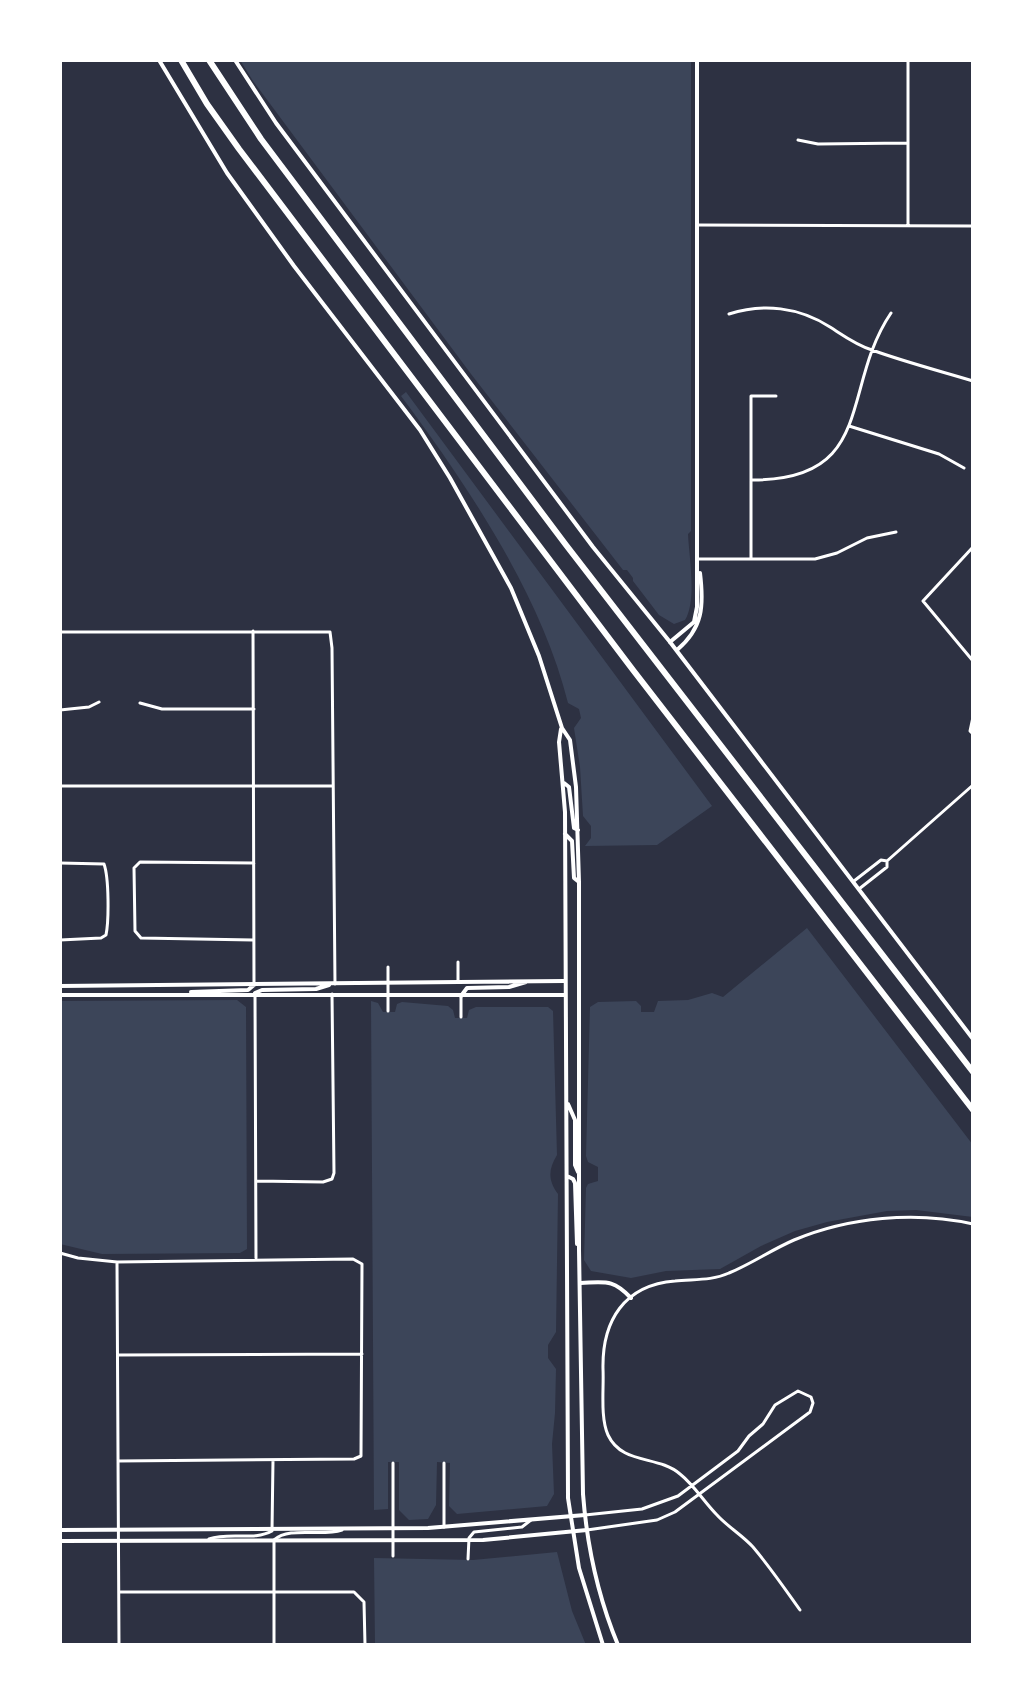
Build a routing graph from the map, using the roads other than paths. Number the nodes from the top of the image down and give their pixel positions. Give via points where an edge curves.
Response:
1 (159, 60) edge
2 (181, 60) edge
3 (209, 60) edge
4 (235, 60) edge
5 (697, 60) edge
6 (908, 60) edge
7 (798, 140) dead end
8 (907, 143) junction
9 (697, 225) junction
10 (908, 226) junction
11 (973, 226) edge
12 (891, 313) dead end
13 (729, 314) dead end
14 (872, 350) junction
15 (973, 381) edge
16 (776, 396) dead end
17 (849, 426) junction
18 (964, 468) dead end
19 (751, 480) junction
20 (896, 532) dead end
21 (973, 547) edge
22 (751, 558) junction
23 (698, 559) junction
24 (253, 631) junction
25 (60, 632) edge
26 (670, 642) junction
27 (677, 650) junction
28 (973, 661) edge
29 (99, 702) dead end
30 (140, 703) dead end
31 (254, 709) junction
32 (60, 710) edge
33 (973, 717) edge
34 (562, 728) junction
35 (973, 734) edge
36 (564, 783) junction
37 (254, 785) junction
38 (973, 785) edge
39 (60, 786) edge
40 (333, 786) junction
41 (578, 830) junction
42 (565, 834) junction
43 (887, 861) junction
44 (60, 863) edge
45 (254, 863) junction
46 (579, 882) junction
47 (853, 882) junction
48 (859, 890) junction
49 (60, 940) edge
50 (254, 940) junction
51 (458, 962) dead end
52 (388, 967) dead end
53 (528, 981) junction
54 (565, 981) junction
55 (458, 982) junction
56 (388, 983) junction
57 (333, 984) junction
58 (254, 985) junction
59 (60, 987) edge
60 (181, 994) junction
61 (255, 994) junction
62 (332, 994) junction
63 (388, 994) junction
64 (60, 995) edge
65 (565, 995) junction
66 (461, 996) junction
67 (388, 1011) dead end
68 (461, 1017) dead end
69 (973, 1039) edge
70 (973, 1072) edge
71 (566, 1102) junction
72 (973, 1110) edge
73 (579, 1174) junction
74 (567, 1176) junction
75 (256, 1181) junction
76 (973, 1224) edge
77 (579, 1250) junction
78 (60, 1253) edge
79 (256, 1260) junction
80 (117, 1262) junction
81 (581, 1283) junction
82 (631, 1298) junction
83 (362, 1354) junction
84 (118, 1355) junction
85 (273, 1460) junction
86 (118, 1461) junction
87 (393, 1463) dead end
88 (444, 1465) dead end
89 (691, 1486) junction
90 (700, 1495) junction
91 (585, 1515) junction
92 (570, 1516) junction
93 (531, 1520) junction
94 (444, 1527) junction
95 (393, 1528) junction
96 (273, 1529) junction
97 (345, 1529) junction
98 (60, 1530) edge
99 (119, 1530) junction
100 (587, 1530) junction
101 (572, 1532) junction
102 (393, 1539) junction
103 (274, 1540) junction
104 (60, 1541) edge
105 (119, 1541) junction
106 (206, 1541) junction
107 (469, 1541) junction
108 (393, 1556) dead end
109 (468, 1559) dead end
110 (119, 1592) junction
111 (274, 1592) junction
112 (800, 1610) dead end
113 (119, 1645) edge
114 (274, 1645) edge
115 (365, 1645) edge
116 (603, 1645) edge
117 (618, 1645) edge

1 - 34 main road via 227,173 420,430 511,588
2 - 72 highway via 239,149
3 - 70 highway via 261,139 575,557
4 - 26 main road via 312,173
5 - 9 main road
6 - 8 street
7 - 8 street
8 - 10 street
9 - 10 street
9 - 23 main road
10 - 11 street
12 - 14 street
13 - 14 street via 753,308 791,310
14 - 15 street
14 - 17 street
16 - 19 street via 751,396
17 - 18 street via 939,454
17 - 19 street via 837,449 811,471 787,479
19 - 22 street
20 - 22 street via 822,557
21 - 28 street via 923,601
22 - 23 street
23 - 26 main road via 694,622
23 - 27 main road via 701,617
24 - 25 street
24 - 31 street
24 - 40 street via 330,632
26 - 27 main road
27 - 47 main road
29 - 32 street
30 - 31 street via 162,709
31 - 37 street
33 - 35 street
34 - 36 main road
34 - 41 main road via 573,757
36 - 41 main road
36 - 42 main road
37 - 39 street
37 - 40 street
37 - 45 street
38 - 43 street
40 - 57 street
41 - 46 main road
42 - 46 main road via 572,841 574,878
42 - 54 main road
43 - 47 street via 881,860
43 - 48 street via 887,867
44 - 49 street via 104,864 107,874 106,935
45 - 50 street
45 - 50 street via 140,862 134,873 135,931 141,938
46 - 73 main road
47 - 48 main road
48 - 69 main road
50 - 58 street
51 - 55 street
52 - 56 street
53 - 54 main road
53 - 55 main road
53 - 66 main road via 509,987 469,987
54 - 65 main road
55 - 56 main road
56 - 57 main road
56 - 63 street
57 - 58 main road
57 - 61 main road
58 - 59 main road
58 - 60 main road via 248,990
60 - 61 main road
60 - 64 main road
61 - 62 main road
61 - 75 street
62 - 63 main road
62 - 75 street via 332,1179
63 - 66 main road
63 - 67 street
65 - 66 main road
65 - 71 main road
66 - 68 street
71 - 73 main road via 574,1116
71 - 74 main road
73 - 77 main road
74 - 77 main road via 575,1183
74 - 92 main road
75 - 79 street
76 - 82 street via 910,1218 837,1227 793,1241 721,1277 664,1282
77 - 81 main road
78 - 80 street
79 - 80 street
79 - 83 street via 360,1261
80 - 84 street
81 - 82 main road via 618,1285
81 - 91 main road
82 - 89 street via 612,1319 604,1340 606,1430 623,1452 670,1467
83 - 84 street
83 - 85 street via 361,1456
84 - 86 street
85 - 86 street
85 - 96 street
86 - 99 street
87 - 95 street
88 - 94 street
89 - 90 street
89 - 90 street via 741,1448 780,1401 798,1391 811,1397 810,1412
89 - 91 street via 651,1507
90 - 100 street via 657,1520
90 - 112 street via 752,1546
91 - 92 main road
91 - 100 main road
92 - 93 main road
92 - 101 main road
93 - 94 main road
93 - 107 street via 522,1527 476,1531
94 - 95 main road
95 - 97 main road
95 - 102 street
96 - 97 main road
96 - 99 main road
96 - 106 street via 265,1535 225,1535
97 - 103 street
98 - 99 main road
99 - 105 street
100 - 101 main road
100 - 117 main road
101 - 107 main road
101 - 116 main road
102 - 103 main road
102 - 107 main road
102 - 108 street
103 - 106 main road
103 - 111 street
104 - 105 main road
105 - 106 main road
105 - 110 street
107 - 109 street
110 - 111 street
110 - 113 street
111 - 114 street
111 - 115 street via 357,1593 364,1602

